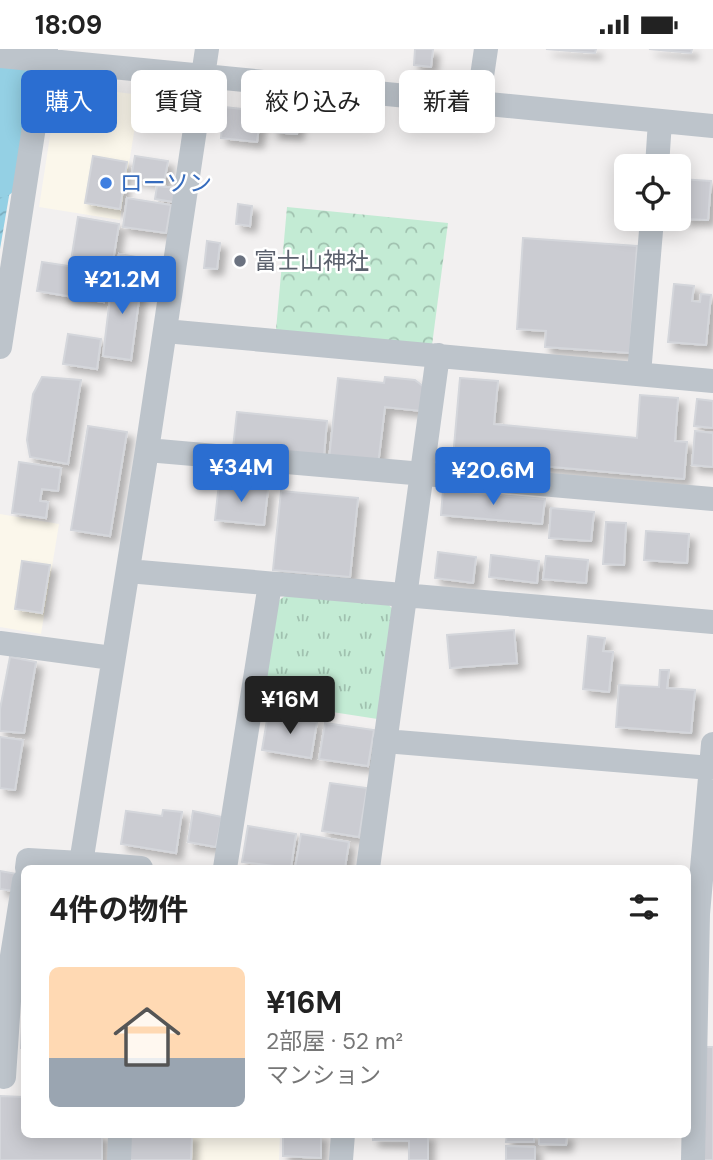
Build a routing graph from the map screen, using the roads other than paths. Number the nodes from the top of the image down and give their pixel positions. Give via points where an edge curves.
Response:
1 (207, 49) edge
2 (486, 49) edge
3 (45, 55) edge
4 (0, 56) edge
5 (158, 70) edge
6 (204, 70) edge
7 (483, 70) edge
8 (227, 78) edge
9 (399, 95) edge
10 (495, 105) edge
11 (660, 121) junction
12 (713, 126) edge
13 (195, 133) edge
14 (658, 154) edge
15 (651, 231) edge
16 (165, 331) junction
17 (0, 347) edge
18 (438, 355) junction
19 (639, 374) junction
20 (713, 381) edge
21 (147, 450) junction
22 (422, 474) junction
23 (713, 499) edge
24 (128, 572) junction
25 (271, 584) junction
26 (405, 595) junction
27 (713, 622) edge
28 (0, 643) edge
29 (112, 658) junction
30 (385, 741) junction
31 (712, 756) edge
32 (81, 863) junction
33 (27, 865) edge
34 (105, 865) edge
35 (225, 865) edge
36 (368, 865) edge
37 (21, 900) edge
38 (699, 914) edge
39 (10, 1077) edge
40 (691, 1096) edge
41 (120, 1138) edge
42 (343, 1138) edge
43 (119, 1160) edge
44 (341, 1160) edge
45 (693, 1160) edge

1 - 6 street
2 - 7 street
3 - 4 street
3 - 5 street
3 - 17 street
8 - 9 street
10 - 11 street
11 - 12 street
11 - 14 street
13 - 16 street
15 - 19 street
16 - 18 street
16 - 21 street
18 - 19 street
18 - 22 street
19 - 20 street
21 - 22 street
21 - 24 street
22 - 23 street
22 - 26 street
24 - 25 street
24 - 29 street
25 - 26 street
25 - 35 street
26 - 27 street
26 - 30 street
28 - 29 street
29 - 32 street
30 - 31 street
30 - 36 street
31 - 38 street
32 - 33 street via 28,860
32 - 34 street
37 - 39 street via 12,956
38 - 40 street
40 - 45 street
41 - 43 street
42 - 44 street

